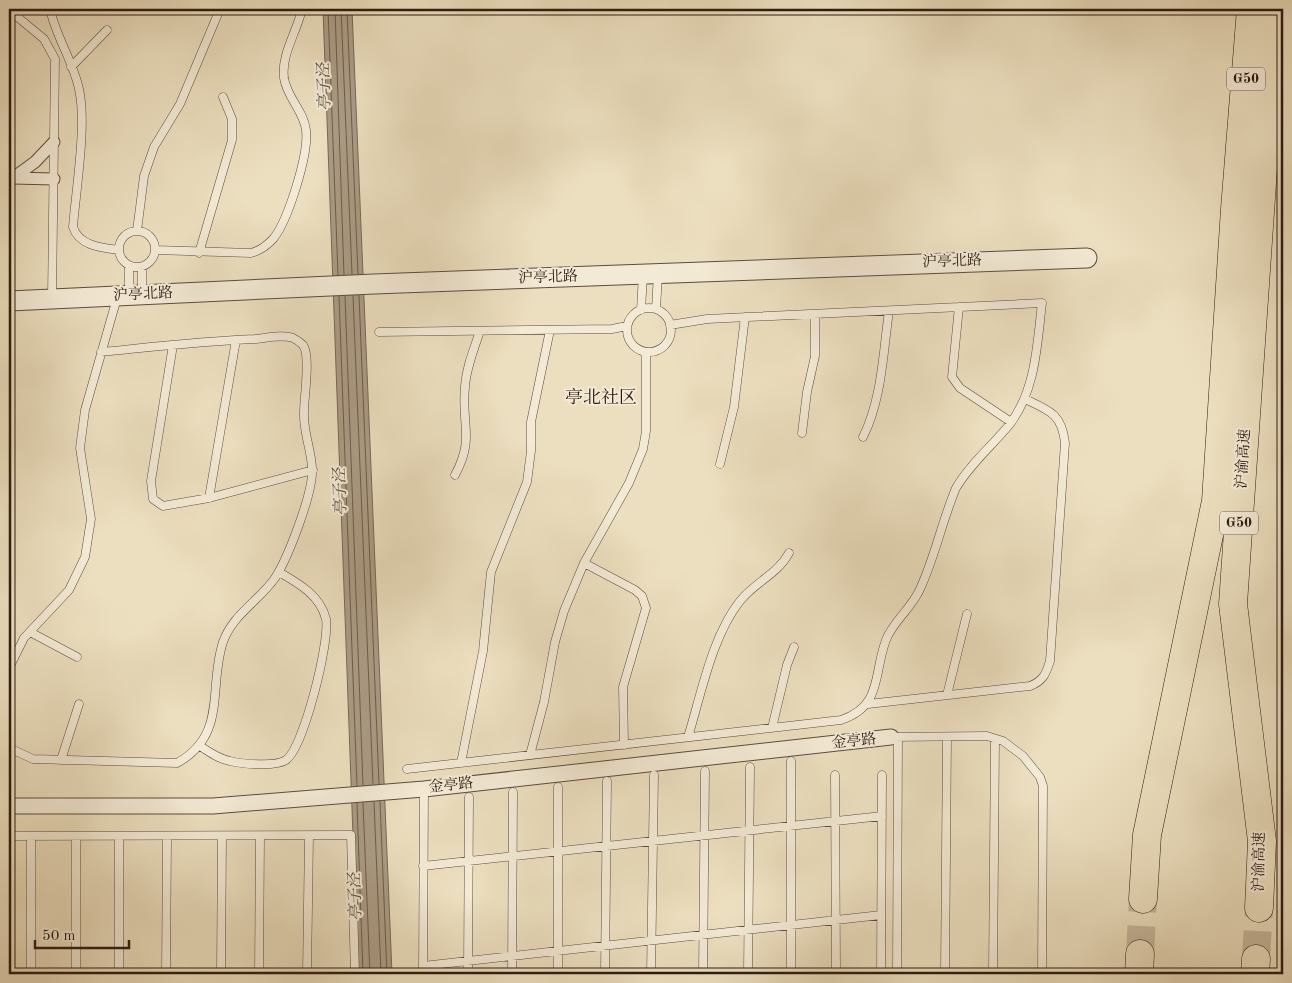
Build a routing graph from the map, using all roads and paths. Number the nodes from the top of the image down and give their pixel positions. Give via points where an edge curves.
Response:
1 (50, 9) edge
2 (220, 9) edge
3 (302, 9) edge
4 (1249, 9) edge
5 (1274, 9) edge
6 (9, 10) edge
7 (107, 30) dead end
8 (72, 67) junction
9 (223, 97) dead end
10 (54, 142) junction
11 (1248, 147) junction
12 (11, 178) edge
13 (54, 179) junction
14 (137, 231) junction
15 (119, 250) junction
16 (156, 250) junction
17 (199, 252) junction
18 (1086, 258) dead end
19 (129, 266) junction
20 (142, 267) junction
21 (650, 274) junction
22 (130, 295) junction
23 (52, 299) junction
24 (9, 301) edge
25 (960, 307) junction
26 (656, 309) junction
27 (641, 310) junction
28 (889, 311) junction
29 (815, 314) junction
30 (745, 317) junction
31 (670, 325) junction
32 (628, 326) junction
33 (550, 330) junction
34 (480, 331) junction
35 (379, 332) dead end
36 (236, 340) junction
37 (173, 345) junction
38 (100, 352) junction
39 (646, 352) junction
40 (1025, 399) junction
41 (1010, 422) junction
42 (802, 433) dead end
43 (863, 437) dead end
44 (720, 464) dead end
45 (313, 470) junction
46 (455, 475) dead end
47 (209, 498) junction
48 (789, 553) dead end
49 (584, 563) junction
50 (279, 572) junction
51 (967, 614) dead end
52 (30, 632) junction
53 (794, 647) dead end
54 (76, 657) dead end
55 (9, 668) edge
56 (947, 695) junction
57 (79, 704) dead end
58 (868, 704) junction
59 (772, 728) junction
60 (895, 737) junction
61 (947, 737) junction
62 (688, 738) junction
63 (995, 739) junction
64 (624, 745) junction
65 (200, 746) junction
66 (9, 748) edge
67 (530, 755) junction
68 (61, 760) junction
69 (791, 761) dead end
70 (461, 763) junction
71 (750, 767) dead end
72 (407, 769) dead end
73 (705, 770) dead end
74 (835, 775) dead end
75 (882, 775) dead end
76 (654, 776) dead end
77 (607, 781) dead end
78 (558, 787) dead end
79 (424, 788) junction
80 (513, 792) dead end
81 (469, 797) dead end
82 (9, 806) edge
83 (882, 816) junction
84 (836, 821) junction
85 (791, 826) junction
86 (750, 830) junction
87 (704, 835) junction
88 (9, 836) edge
89 (31, 836) junction
90 (76, 836) junction
91 (119, 836) junction
92 (166, 836) junction
93 (222, 836) junction
94 (260, 836) junction
95 (309, 836) junction
96 (654, 841) junction
97 (606, 846) junction
98 (558, 851) junction
99 (512, 856) junction
100 (468, 861) junction
101 (424, 866) junction
102 (1143, 899) tunnel mouth
103 (1259, 908) tunnel mouth
104 (882, 915) junction
105 (836, 920) junction
106 (791, 925) junction
107 (749, 930) junction
108 (703, 935) junction
109 (652, 941) junction
110 (605, 946) junction
111 (558, 951) junction
112 (512, 956) junction
113 (468, 961) junction
114 (423, 970) edge
115 (31, 974) edge
116 (76, 974) edge
117 (119, 974) edge
118 (166, 974) edge
119 (221, 974) edge
120 (259, 974) edge
121 (307, 974) edge
122 (355, 974) edge
123 (468, 974) edge
124 (512, 974) edge
125 (558, 974) edge
126 (605, 974) edge
127 (651, 974) edge
128 (703, 974) edge
129 (748, 974) edge
130 (791, 974) edge
131 (836, 974) edge
132 (881, 974) edge
133 (897, 974) edge
134 (945, 974) edge
135 (993, 974) edge
136 (1042, 974) edge

1 - 8 lane
2 - 14 lane via 180,104 154,147 144,176
3 - 17 lane via 287,50 284,78 290,97 302,114 306,147 282,224 263,249 251,253
4 - 11 highway, 沪渝高速 / G50
5 - 11 highway, 沪渝高速 / G50
6 - 10 lane via 44,39 55,59
7 - 8 lane
8 - 15 lane via 81,108 73,227 79,239
9 - 17 lane via 232,120 232,140
10 - 12 street via 35,162
10 - 13 lane
11 - 102 highway, 沪渝高速 / G50 via 1234,209 1216,502 1147,835
11 - 103 highway, 沪渝高速 / G50 via 1262,205 1234,604 1262,840
12 - 13 street
13 - 23 lane
14 - 15 lane via 126,234
14 - 16 lane via 148,234
15 - 19 lane
16 - 17 lane
16 - 20 lane via 152,260
18 - 21 street, 沪亭北路
19 - 20 lane
19 - 22 lane
20 - 22 lane
21 - 22 street, 沪亭北路
21 - 26 lane
21 - 27 lane
22 - 23 street, 沪亭北路
22 - 38 lane
23 - 24 street, 沪亭北路
25 - 28 lane
25 - 40 lane via 1042,304 1033,376
25 - 41 lane via 952,377 960,388
26 - 27 lane
26 - 31 lane
27 - 32 lane via 635,313
28 - 29 lane
28 - 43 lane via 876,402 872,420
29 - 30 lane
29 - 42 lane via 815,356
30 - 31 lane
30 - 44 lane via 734,408
31 - 39 lane via 665,345
32 - 33 lane
32 - 39 lane via 630,340 639,350
33 - 34 lane
33 - 70 lane via 531,422 527,482 490,579 483,651
34 - 35 lane
34 - 46 lane via 464,387 467,447
36 - 37 lane
36 - 45 lane via 284,337 293,338 303,345 307,355 303,419
36 - 47 lane
37 - 38 lane
37 - 47 lane via 151,481 153,499 163,506
38 - 52 lane via 85,410 80,448 91,519 85,557 69,590
39 - 49 lane via 643,449 629,483
40 - 41 lane
40 - 56 lane via 1058,418 1064,429 1050,661 1039,682 1030,686
41 - 58 lane via 956,488 920,589 887,638 875,689
45 - 47 lane
45 - 50 lane via 310,489
48 - 62 lane via 776,570 739,601 724,628
49 - 64 lane via 635,590 642,596 646,608 623,687
49 - 67 lane via 555,642
50 - 65 lane via 266,590 232,623 223,643 218,667 215,708
50 - 65 lane via 301,584 316,598 326,618 326,642 316,685 296,745 288,759 278,764 230,761
51 - 56 lane
52 - 54 lane
52 - 55 lane via 14,654
53 - 59 lane
56 - 58 lane
57 - 68 lane
58 - 59 lane via 856,715 841,720
59 - 62 lane
60 - 61 lane
60 - 79 street, 金亭路
60 - 133 lane
61 - 63 lane via 987,736
61 - 134 lane
62 - 64 lane
63 - 135 lane
63 - 136 lane via 1004,741 1022,756 1040,777 1043,786
64 - 67 lane
65 - 68 lane via 177,763
66 - 68 lane via 33,759
67 - 70 lane
69 - 85 lane
70 - 72 lane
71 - 86 lane
73 - 87 lane
74 - 84 lane
75 - 83 lane
76 - 96 lane
77 - 97 lane
78 - 98 lane
79 - 82 street, 金亭路 via 213,806
79 - 101 lane
80 - 99 lane
81 - 100 lane
83 - 84 lane
83 - 104 lane
84 - 85 lane
84 - 105 lane
85 - 86 lane
85 - 106 lane
86 - 87 lane
86 - 107 lane
87 - 96 lane
87 - 108 lane
88 - 89 lane
89 - 90 lane
89 - 115 lane
90 - 91 lane
90 - 116 lane
91 - 92 lane
91 - 117 lane
92 - 93 lane
92 - 118 lane
93 - 94 lane
93 - 119 lane
94 - 95 lane
94 - 120 lane
95 - 121 lane
95 - 122 lane via 351,836
96 - 97 lane
96 - 109 lane
97 - 98 lane
97 - 110 lane
98 - 99 lane
98 - 111 lane
99 - 100 lane
99 - 112 lane
100 - 101 lane
100 - 113 lane
101 - 114 lane
104 - 105 lane
104 - 132 lane
105 - 106 lane
105 - 131 lane
106 - 107 lane
106 - 130 lane
107 - 108 lane
107 - 129 lane
108 - 109 lane
108 - 128 lane
109 - 110 lane
109 - 127 lane
110 - 111 lane
110 - 126 lane
111 - 112 lane
111 - 125 lane
112 - 113 lane
112 - 124 lane
113 - 114 lane
113 - 123 lane

